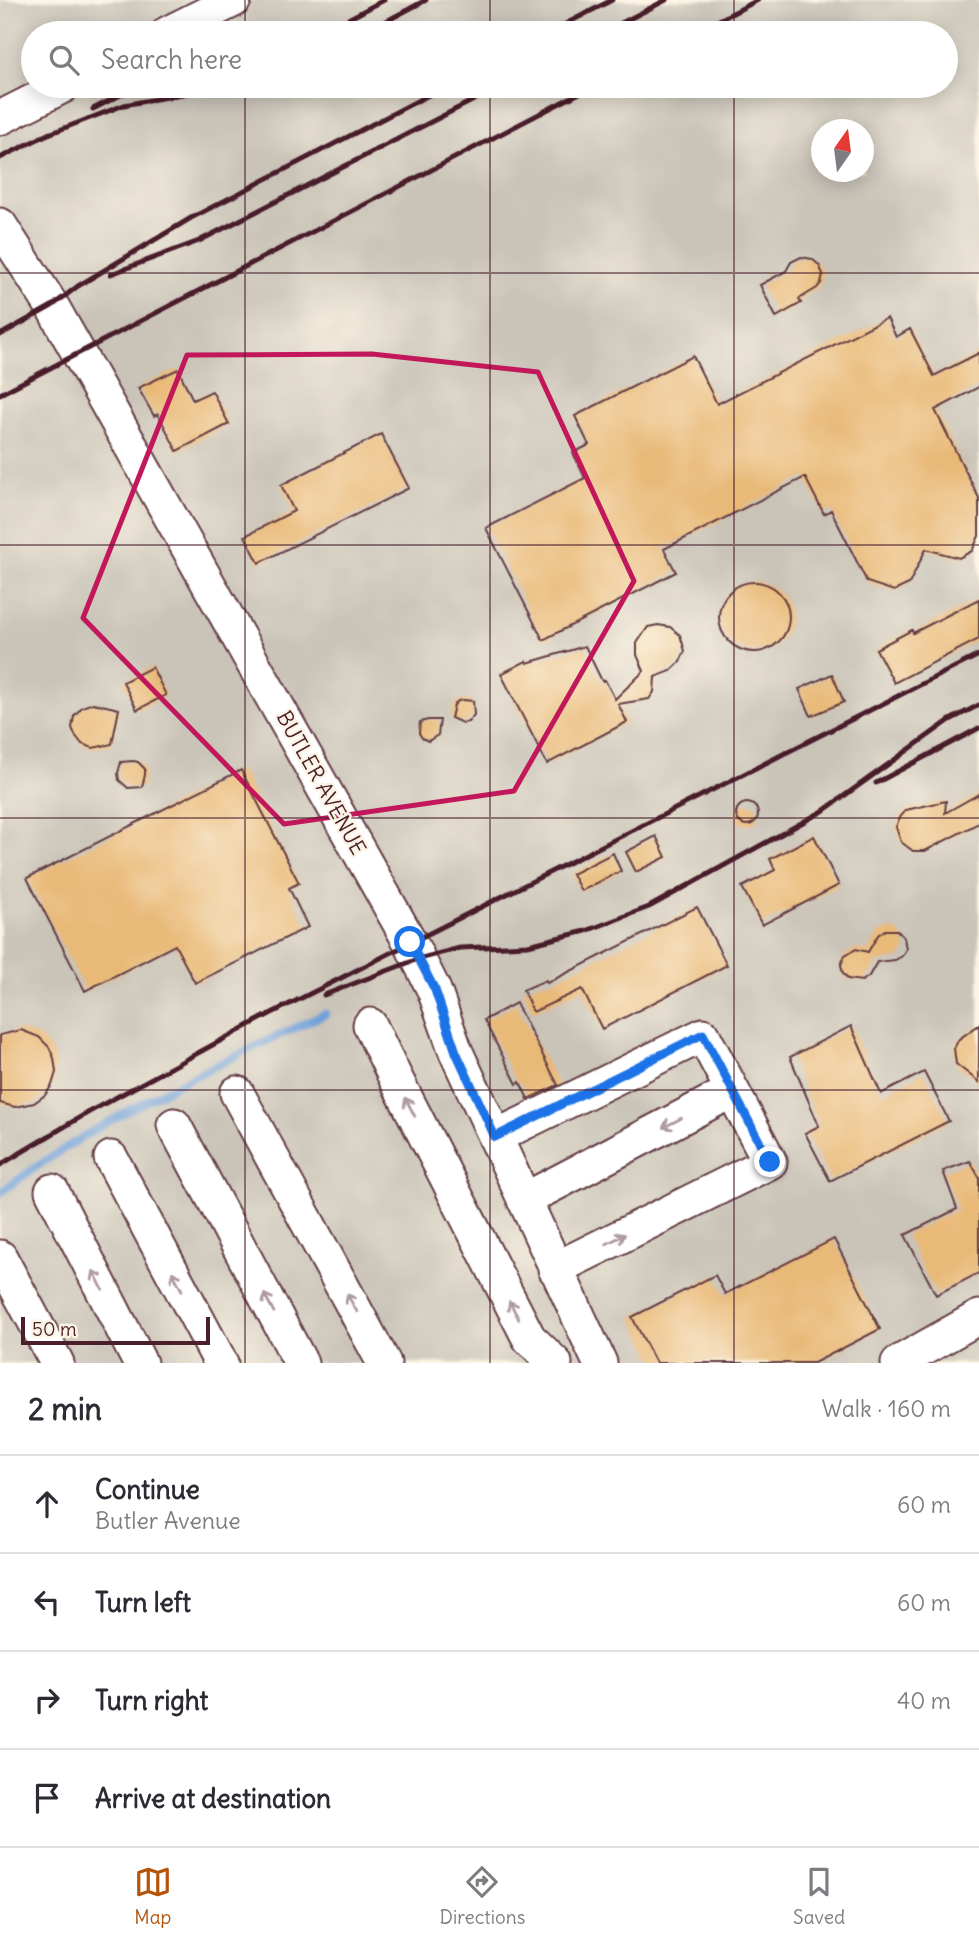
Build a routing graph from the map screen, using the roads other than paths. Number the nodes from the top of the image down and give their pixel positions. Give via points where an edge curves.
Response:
1 (234, 0) edge
2 (192, 21) edge
3 (39, 98) edge
4 (0, 118) edge
5 (0, 226) edge
6 (370, 1025) dead end
7 (732, 1091) junction
8 (237, 1093) dead end
9 (174, 1125) dead end
10 (495, 1137) junction
11 (111, 1158) dead end
12 (52, 1191) dead end
13 (524, 1199) junction
14 (0, 1257) edge
15 (555, 1269) junction
16 (979, 1317) edge
17 (57, 1363) edge
18 (140, 1363) edge
19 (221, 1363) edge
20 (301, 1363) edge
21 (384, 1363) edge
22 (555, 1363) edge
23 (600, 1363) edge
24 (898, 1363) edge

1 - 2 street
3 - 4 street
5 - 10 street, BUTLER AVENUE via 52,306 410,942 435,990 456,1052
22 -> 6 street via 529,1338
7 - 10 street via 703,1034
7 -> 13 street
15 -> 7 street via 770,1162
21 -> 8 street
20 -> 9 street
10 - 13 street, BUTLER AVENUE
19 -> 11 street
18 -> 12 street
13 - 15 street, BUTLER AVENUE
14 - 17 street
15 - 23 street, BUTLER AVENUE
16 - 24 street

